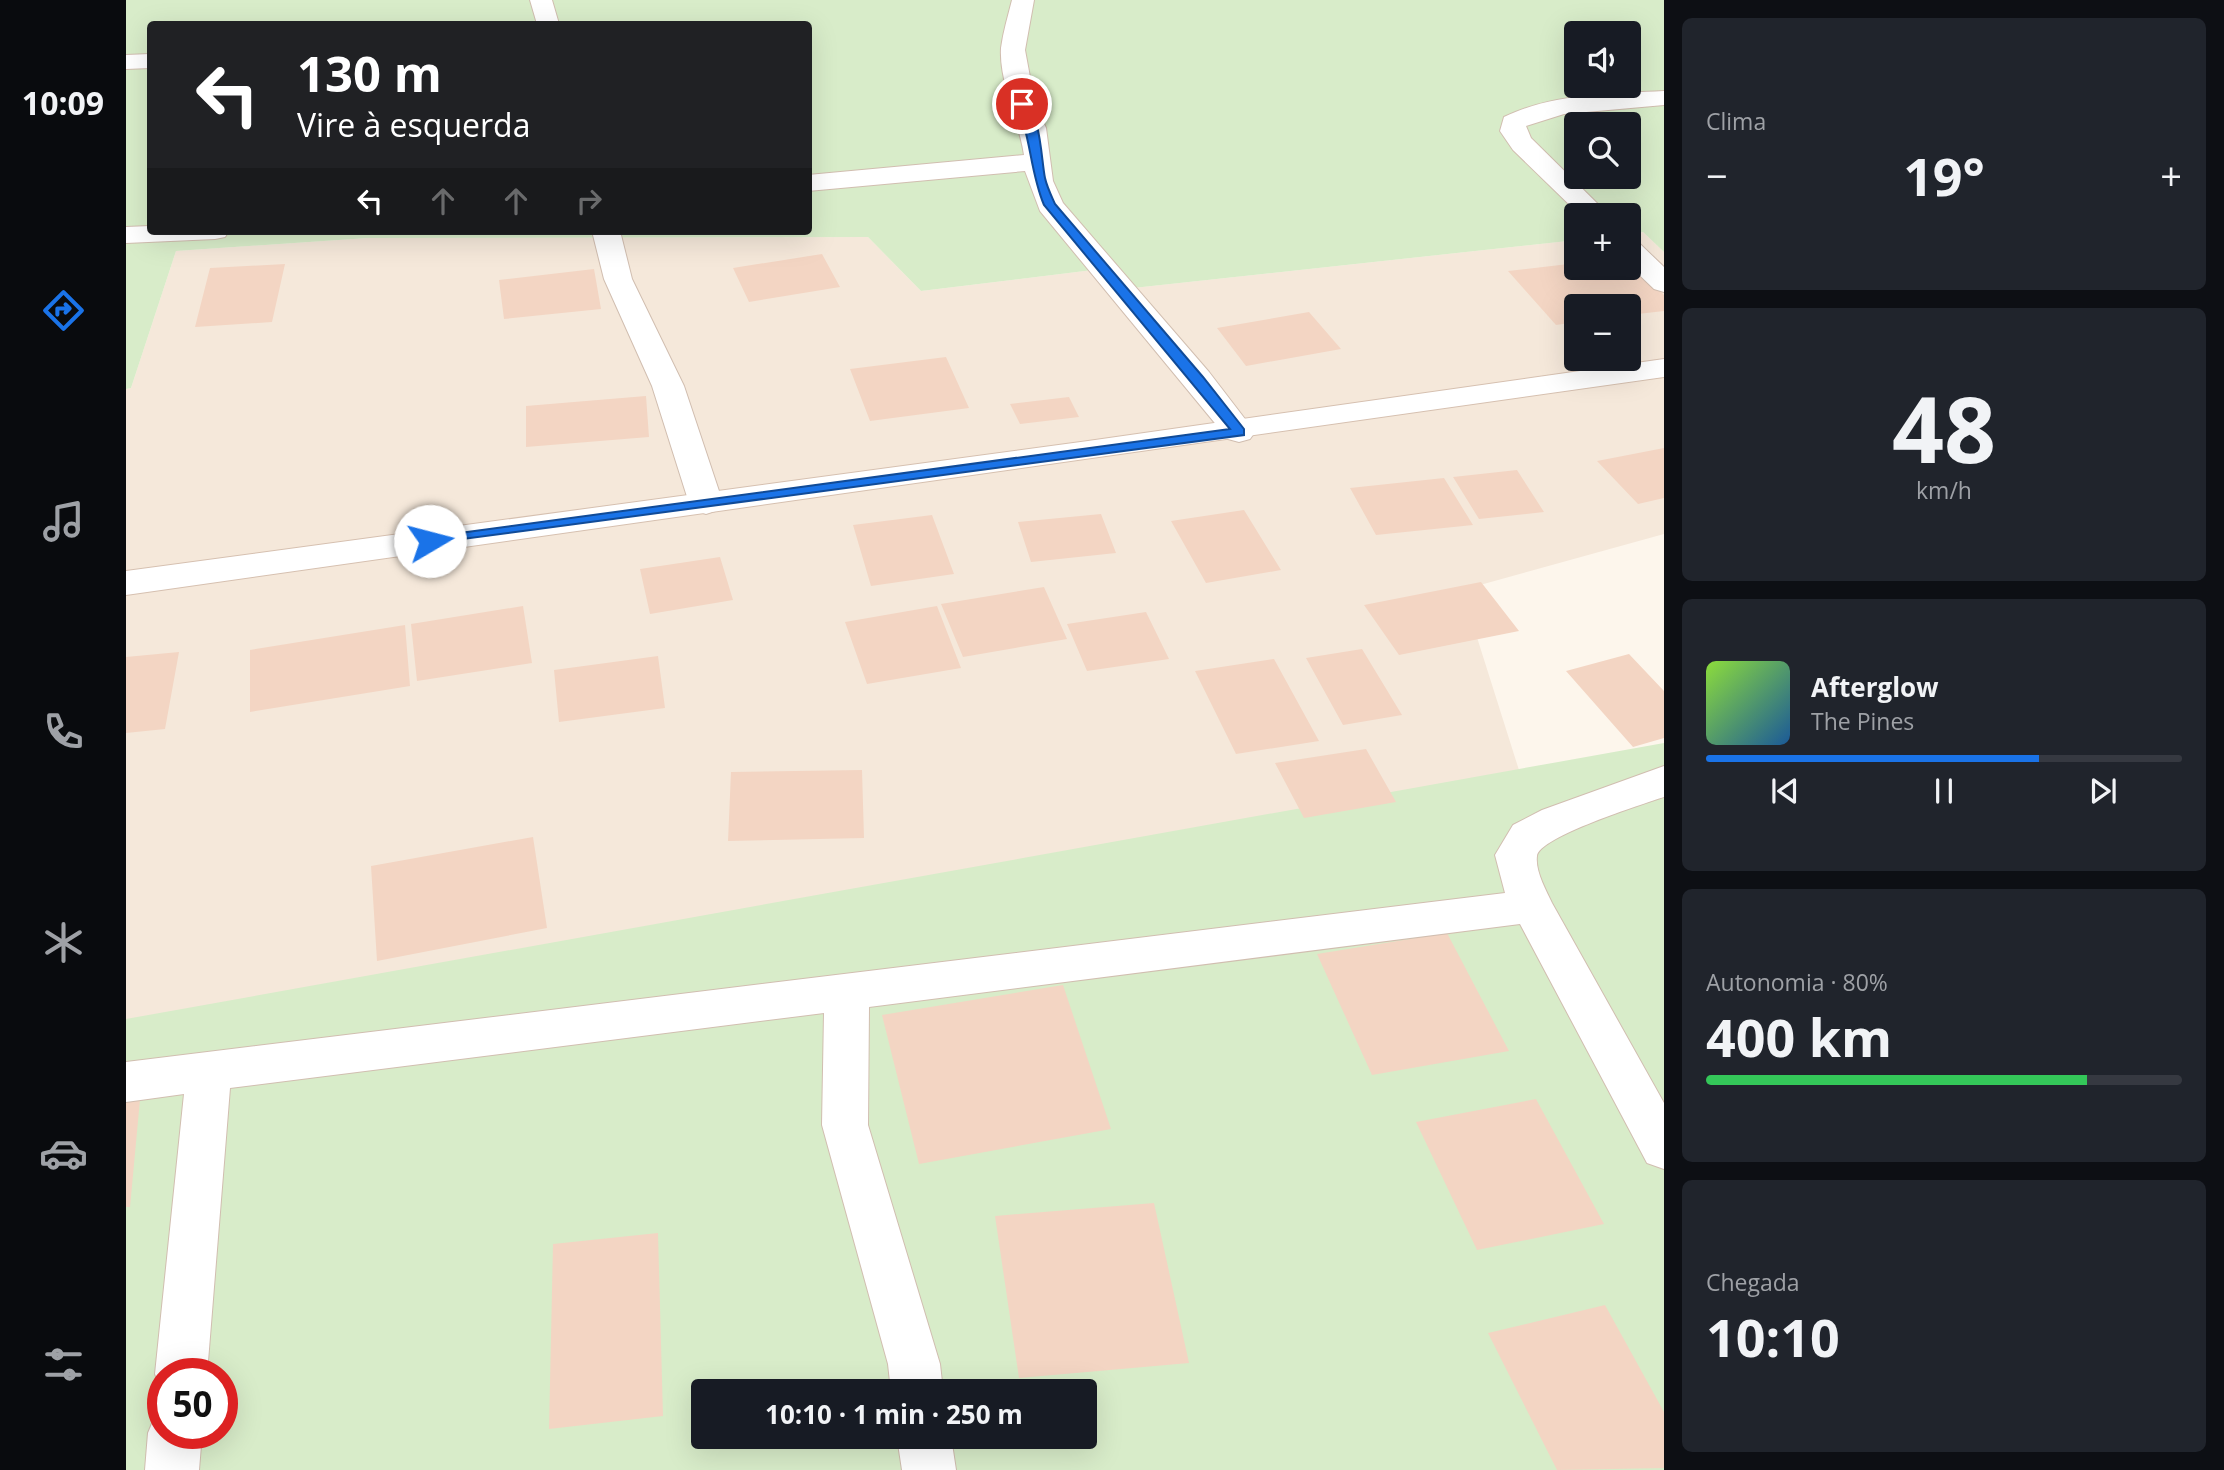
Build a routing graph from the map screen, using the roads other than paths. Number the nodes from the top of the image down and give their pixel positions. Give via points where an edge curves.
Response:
1 (541, 0) edge
2 (1023, 0) edge
3 (547, 21) edge
4 (147, 61) edge
5 (126, 62) edge
6 (1664, 98) edge
7 (1037, 162) junction
8 (812, 183) edge
9 (1583, 203) edge
10 (147, 234) edge
11 (126, 235) edge
12 (607, 235) edge
13 (1641, 261) edge
14 (1664, 283) edge
15 (1664, 368) edge
16 (1239, 432) junction
17 (706, 503) junction
18 (126, 583) edge
19 (1664, 781) edge
20 (1532, 906) junction
21 (847, 993) junction
22 (209, 1072) junction
23 (126, 1082) edge
24 (1664, 1148) edge
25 (182, 1358) edge
26 (916, 1379) edge
27 (174, 1449) edge
28 (926, 1449) edge
29 (172, 1470) edge
30 (929, 1470) edge

1 - 3 street
2 - 7 street via 1013,50
4 - 5 street
6 - 9 street via 1549,108 1513,122 1522,144
7 - 8 street
7 - 16 street via 1050,205
10 - 11 street
12 - 17 street via 618,279 668,386
13 - 14 street
15 - 16 street
16 - 17 street
17 - 18 street
19 - 20 street via 1527,836 1516,855
20 - 21 street
20 - 24 street
21 - 22 street
21 - 26 street via 845,1125
22 - 23 street
22 - 25 street
27 - 29 street
28 - 30 street

